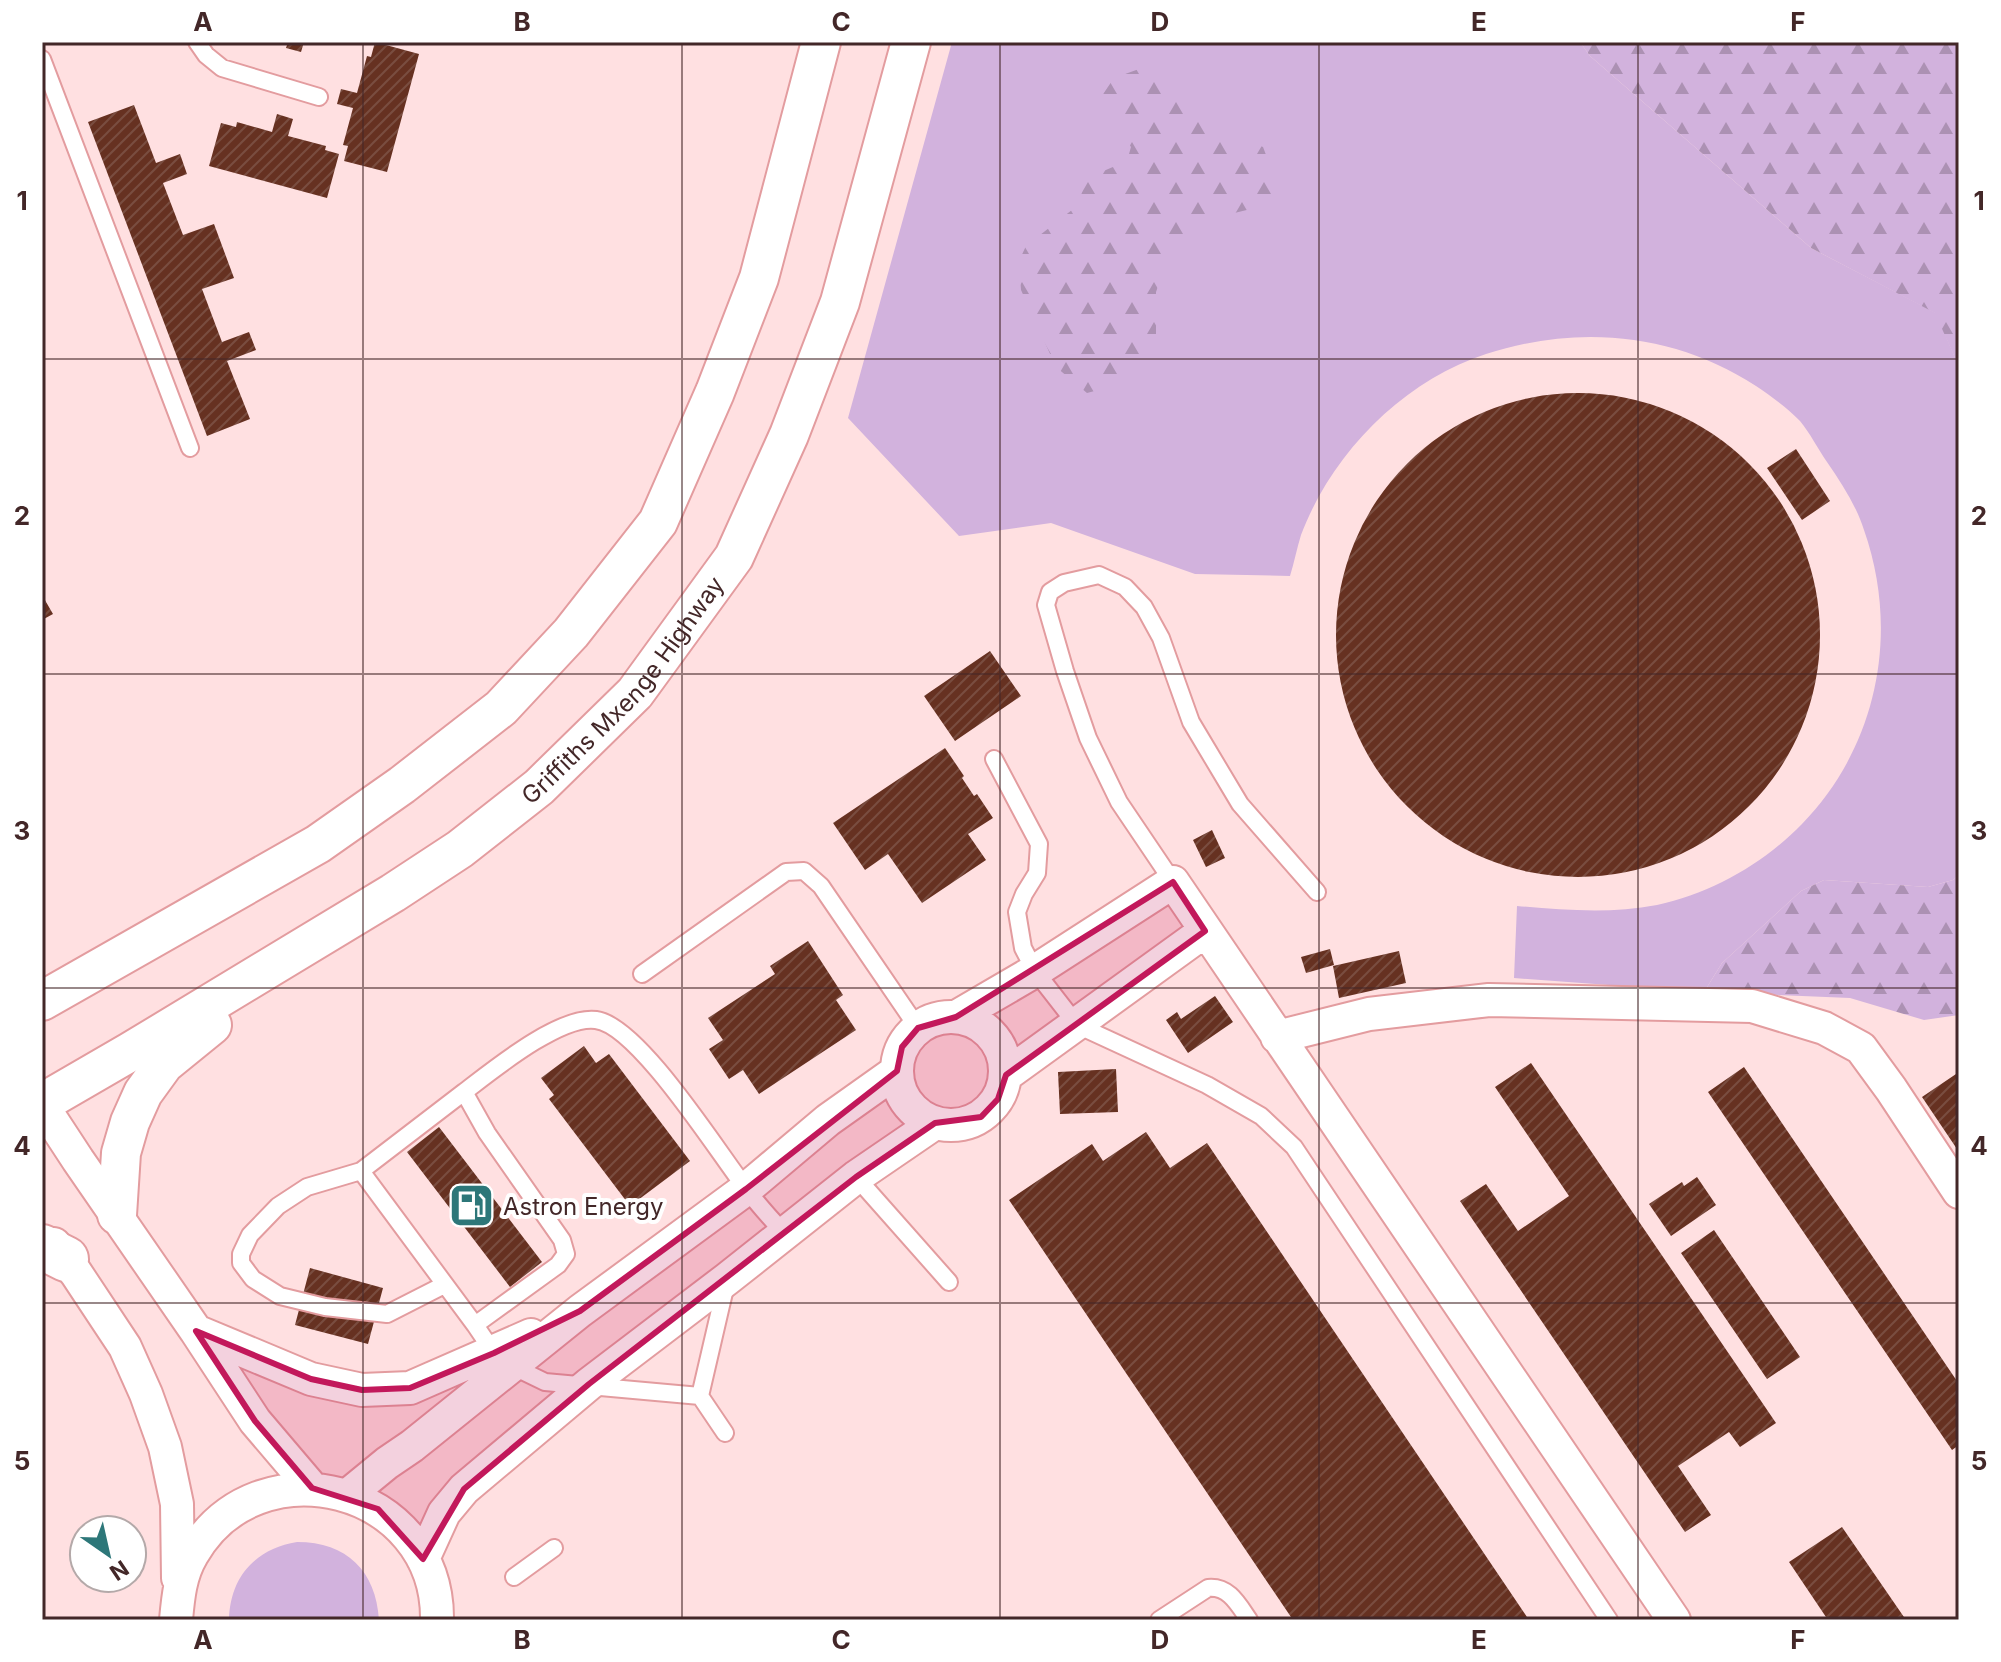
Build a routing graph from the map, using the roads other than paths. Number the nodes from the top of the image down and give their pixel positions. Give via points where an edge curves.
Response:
1 (197, 42) edge
2 (821, 42) edge
3 (911, 42) edge
4 (42, 59) edge
5 (319, 97) dead end
6 (190, 448) dead end
7 (994, 759) dead end
8 (1173, 882) junction
9 (1317, 892) dead end
10 (1205, 931) junction
11 (319, 937) junction
12 (1035, 971) junction
13 (642, 974) dead end
14 (42, 1001) edge
15 (956, 1017) junction
16 (1077, 1025) junction
17 (918, 1028) junction
18 (1277, 1037) junction
19 (897, 1071) junction
20 (1006, 1075) junction
21 (464, 1092) junction
22 (42, 1104) edge
23 (935, 1123) junction
24 (361, 1171) junction
25 (856, 1177) junction
26 (746, 1189) junction
27 (1959, 1192) edge
28 (117, 1215) junction
29 (785, 1234) junction
30 (50, 1245) edge
31 (727, 1279) junction
32 (949, 1282) dead end
33 (444, 1285) junction
34 (475, 1325) junction
35 (196, 1331) junction
36 (503, 1359) junction
37 (589, 1384) junction
38 (700, 1396) junction
39 (725, 1433) dead end
40 (312, 1488) junction
41 (348, 1495) junction
42 (554, 1548) dead end
43 (423, 1559) junction
44 (514, 1577) dead end
45 (177, 1605) edge
46 (1164, 1616) edge
47 (439, 1619) edge
48 (1249, 1620) edge
49 (1609, 1620) edge
50 (1674, 1620) edge

1 - 5 lane via 222,68
2 - 14 street via 759,278 715,392 658,522 571,633 501,708 354,819
3 - 11 street, Griffiths Mxenge Highway via 840,302 734,557 635,693 539,787 460,849
4 - 6 lane
7 - 12 lane via 1039,844 1037,873 1017,912 1023,948
8 - 9 lane via 1119,802 1088,738 1046,605 1050,592 1064,583 1099,575 1125,587 1144,607 1207,750 1240,804
8 - 10 street
8 - 12 street
10 - 16 street
10 - 18 street
11 - 22 street, Griffiths Mxenge Highway
11 - 28 street via 164,1064 130,1122 121,1153
12 - 15 street
12 - 16 lane
13 - 17 lane via 786,872 804,871 821,886
15 - 17 street
15 - 20 street via 983,1027 1001,1048
16 - 20 street
16 - 49 lane via 1207,1085 1261,1116 1294,1147
17 - 19 street via 902,1047
18 - 27 street via 1369,1014 1489,1000 1752,1006 1824,1028 1861,1048
18 - 50 street
19 - 23 street via 901,1094 915,1112
19 - 26 street
20 - 23 street via 998,1099 981,1117 958,1125
21 - 24 lane
21 - 26 lane via 564,1024 596,1019 618,1028 650,1059
21 - 34 lane via 562,1240 566,1254
22 - 28 street
23 - 25 street
24 - 33 lane
24 - 33 lane via 307,1187 278,1206 250,1235 241,1263 253,1279 280,1296 387,1314
25 - 29 street
25 - 32 lane
26 - 29 lane
26 - 36 street via 580,1311
28 - 35 street
29 - 31 street
30 - 45 street via 125,1347 165,1447 177,1504
31 - 37 street
31 - 38 lane
33 - 34 lane
34 - 36 lane
35 - 36 street via 311,1379 362,1390 410,1388
35 - 40 street via 255,1421
36 - 37 lane via 545,1382
36 - 41 street via 412,1446
37 - 38 lane
37 - 43 street via 464,1489 444,1513
38 - 39 lane
40 - 41 street
40 - 45 street via 254,1500 213,1526 191,1555
41 - 43 street via 378,1509 404,1531
42 - 44 lane
43 - 47 street
46 - 48 lane via 1217,1587 1234,1598

